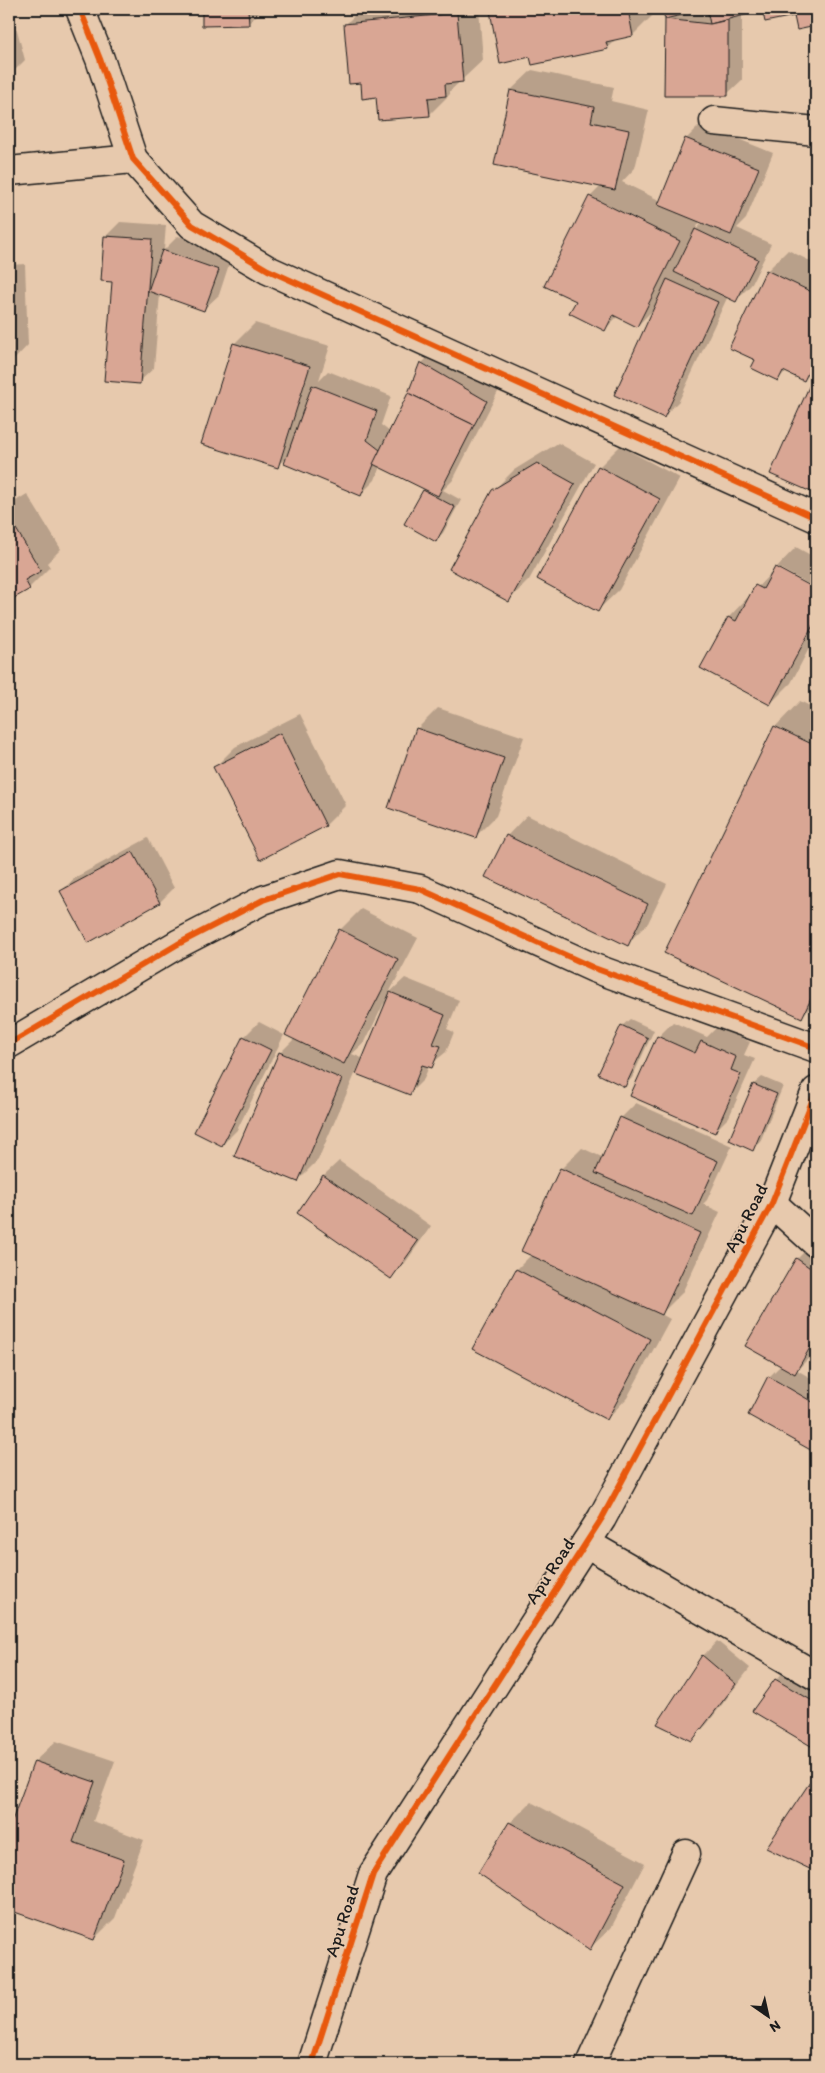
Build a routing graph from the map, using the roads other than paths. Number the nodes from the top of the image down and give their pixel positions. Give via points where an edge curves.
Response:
1 (80, 9) edge
2 (714, 121) dead end
3 (816, 131) edge
4 (133, 159) junction
5 (9, 171) edge
6 (816, 518) edge
7 (9, 1044) edge
8 (816, 1048) edge
9 (816, 1091) edge
10 (772, 1203) junction
11 (816, 1243) edge
12 (586, 1543) junction
13 (816, 1676) edge
14 (686, 1854) dead end
15 (312, 2064) edge
16 (590, 2064) edge

1 - 4 street
2 - 3 street
4 - 5 street
4 - 6 street via 192,225 268,270
7 - 8 street via 178,944 263,900 340,874 420,889 594,968
9 - 10 street, Apu Road
10 - 11 street
10 - 12 street, Apu Road
12 - 13 street
12 - 15 street, Apu Road via 373,1874
14 - 16 street

